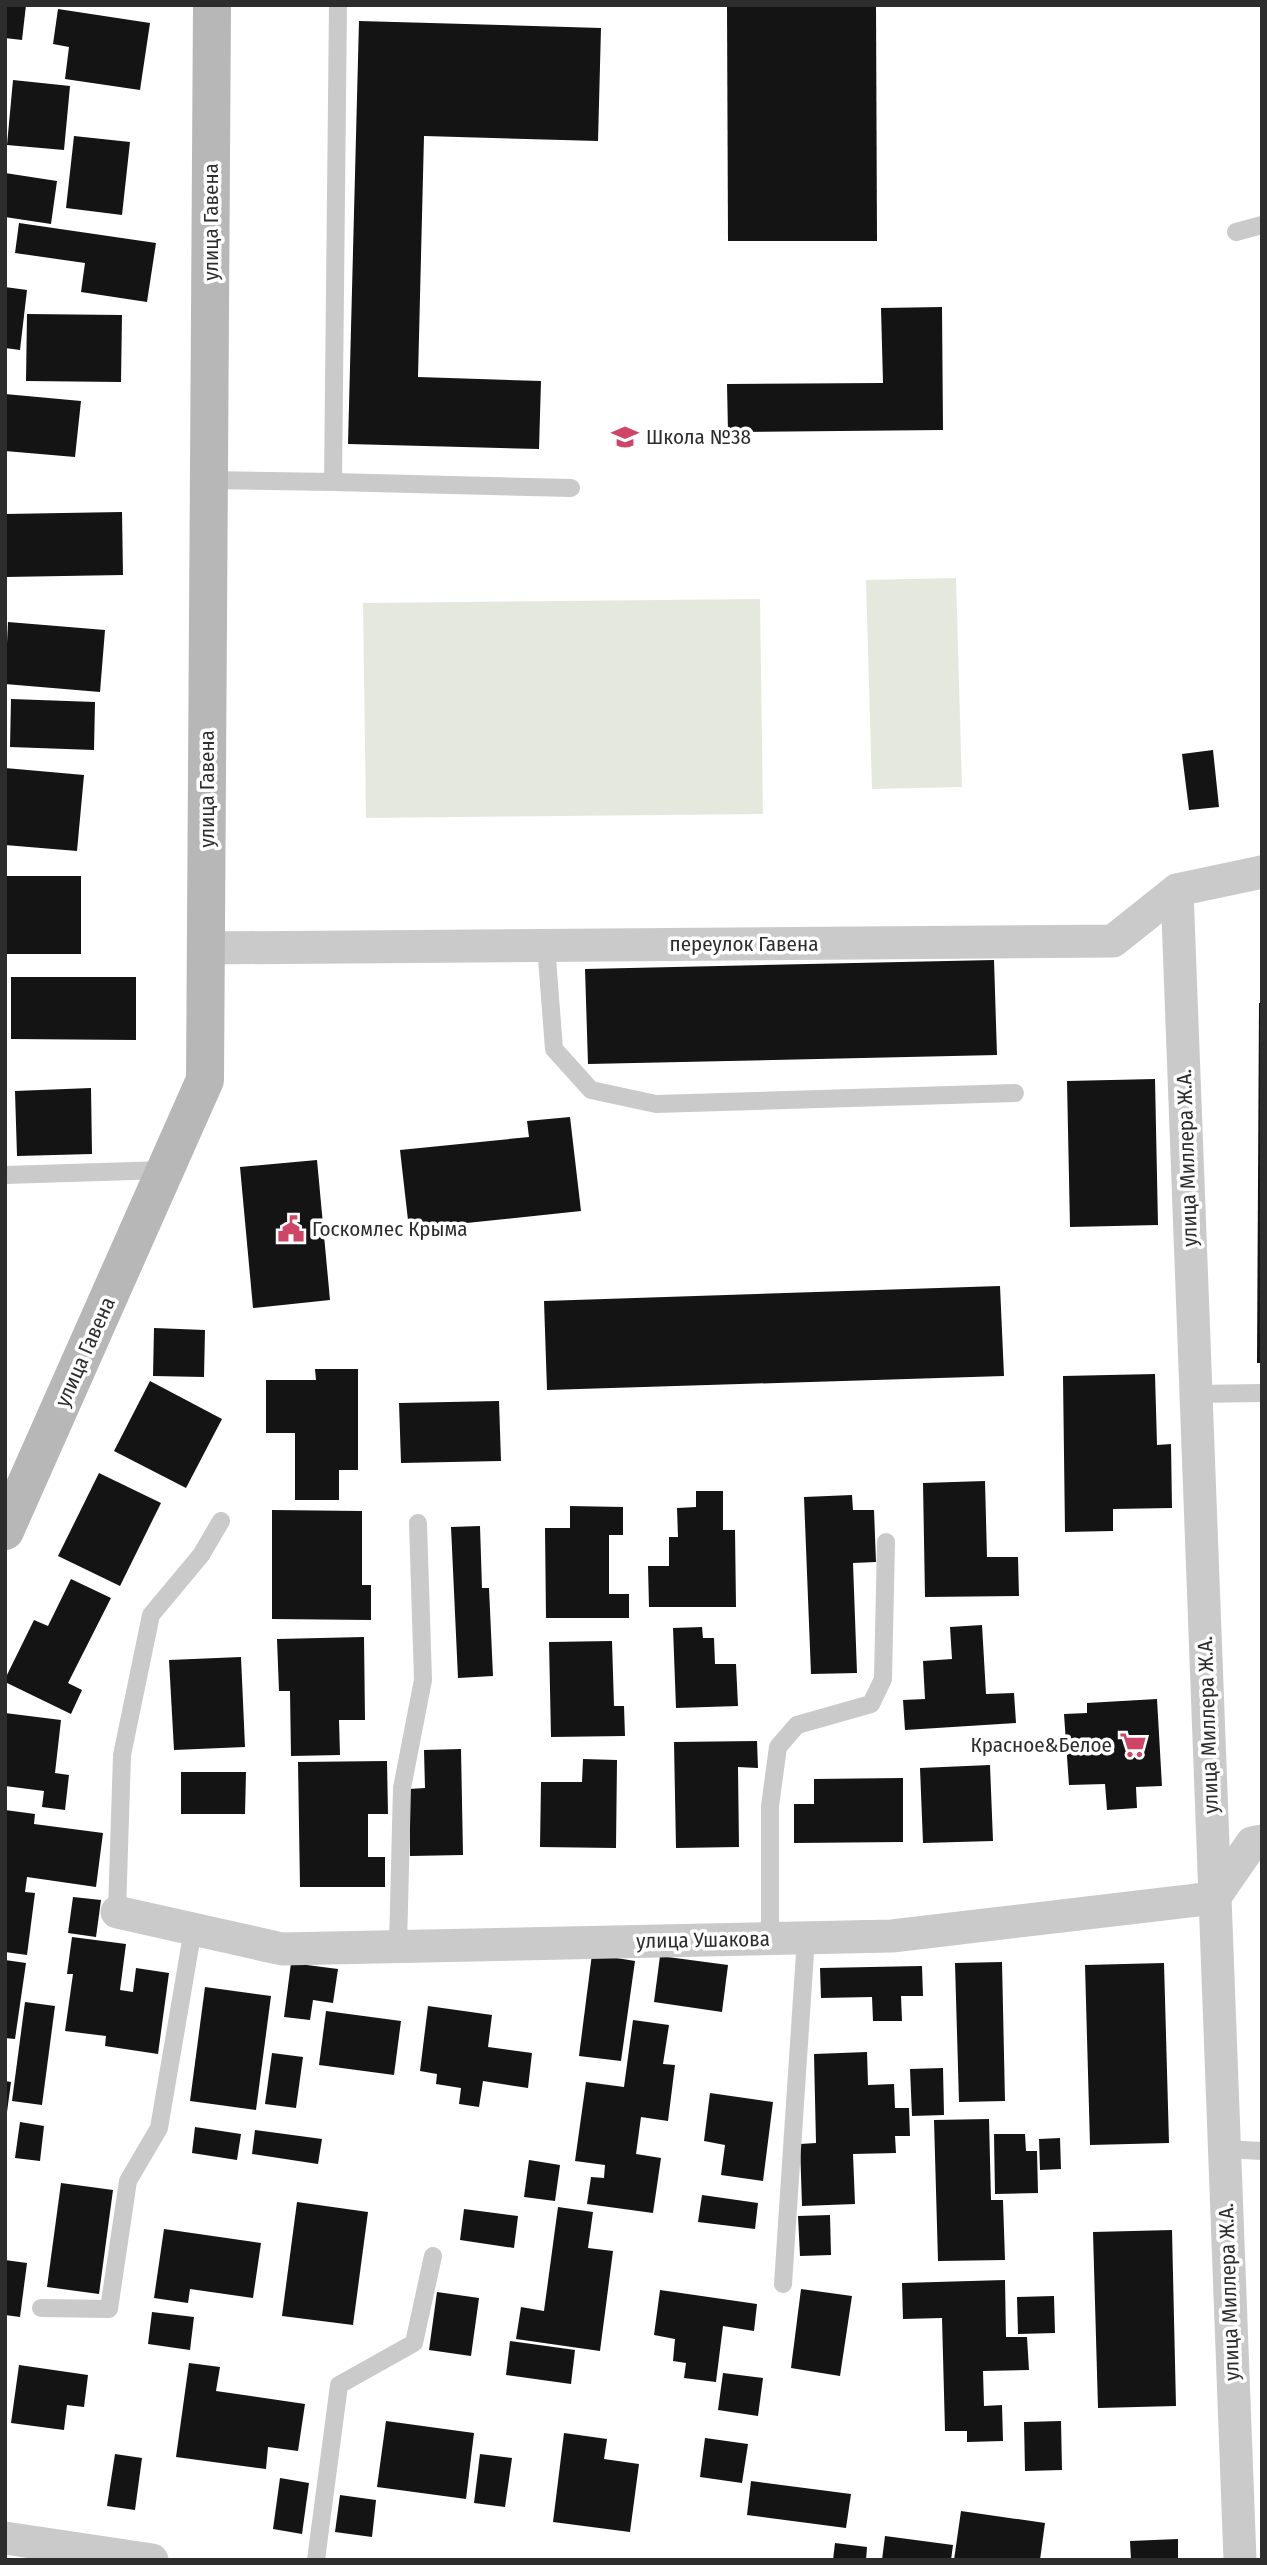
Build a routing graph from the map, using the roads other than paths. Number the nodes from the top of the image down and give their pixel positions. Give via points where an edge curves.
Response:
1 (212, 5) edge
2 (338, 5) edge
3 (1262, 225) edge
4 (1236, 232) dead end
5 (209, 480) junction
6 (333, 482) junction
7 (571, 488) dead end
8 (1262, 872) edge
9 (1177, 890) junction
10 (546, 945) junction
11 (206, 948) junction
12 (1014, 1093) dead end
13 (165, 1170) junction
14 (5, 1175) edge
15 (1262, 1393) edge
16 (1195, 1394) junction
17 (221, 1521) dead end
18 (418, 1523) dead end
19 (5, 1531) edge
20 (886, 1542) dead end
21 (1262, 1841) edge
22 (1214, 1898) junction
23 (117, 1912) joint
24 (193, 1929) junction
25 (770, 1938) junction
26 (806, 1938) junction
27 (398, 1946) junction
28 (1223, 2149) junction
29 (1262, 2151) edge
30 (433, 2256) dead end
31 (783, 2284) dead end
32 (41, 2308) dead end
33 (5, 2538) edge
34 (152, 2560) edge
35 (316, 2560) edge
36 (1240, 2560) edge

1 - 5 street, улица Гавена
2 - 6 lane
3 - 4 lane
5 - 6 lane
5 - 11 street, улица Гавена
6 - 7 lane
8 - 9 street, переулок Гавена
9 - 10 street, переулок Гавена via 1113,941
9 - 16 street, улица Миллера Ж.А.
10 - 11 street, переулок Гавена
10 - 12 lane via 554,1049 591,1090 656,1104
11 - 13 street, улица Гавена via 205,1080
13 - 14 lane
13 - 19 street, улица Гавена
15 - 16 lane
16 - 22 street, улица Миллера Ж.А.
17 - 23 lane via 201,1555 150,1615 122,1755
18 - 27 lane via 423,1680 402,1788
20 - 25 lane via 883,1678 871,1704 797,1725 778,1747 770,1806
21 - 22 street via 1252,1843
22 - 26 street, улица Ушакова via 892,1936
22 - 28 street, улица Миллера Ж.А.
23 - 24 street, улица Ушакова
24 - 27 street, улица Ушакова via 282,1949
24 - 32 lane via 159,2128 128,2180 109,2309
25 - 26 street, улица Ушакова
25 - 27 street, улица Ушакова
26 - 31 lane
28 - 29 lane
28 - 36 street, улица Миллера Ж.А.
30 - 35 lane via 414,2343 339,2385
33 - 34 street

